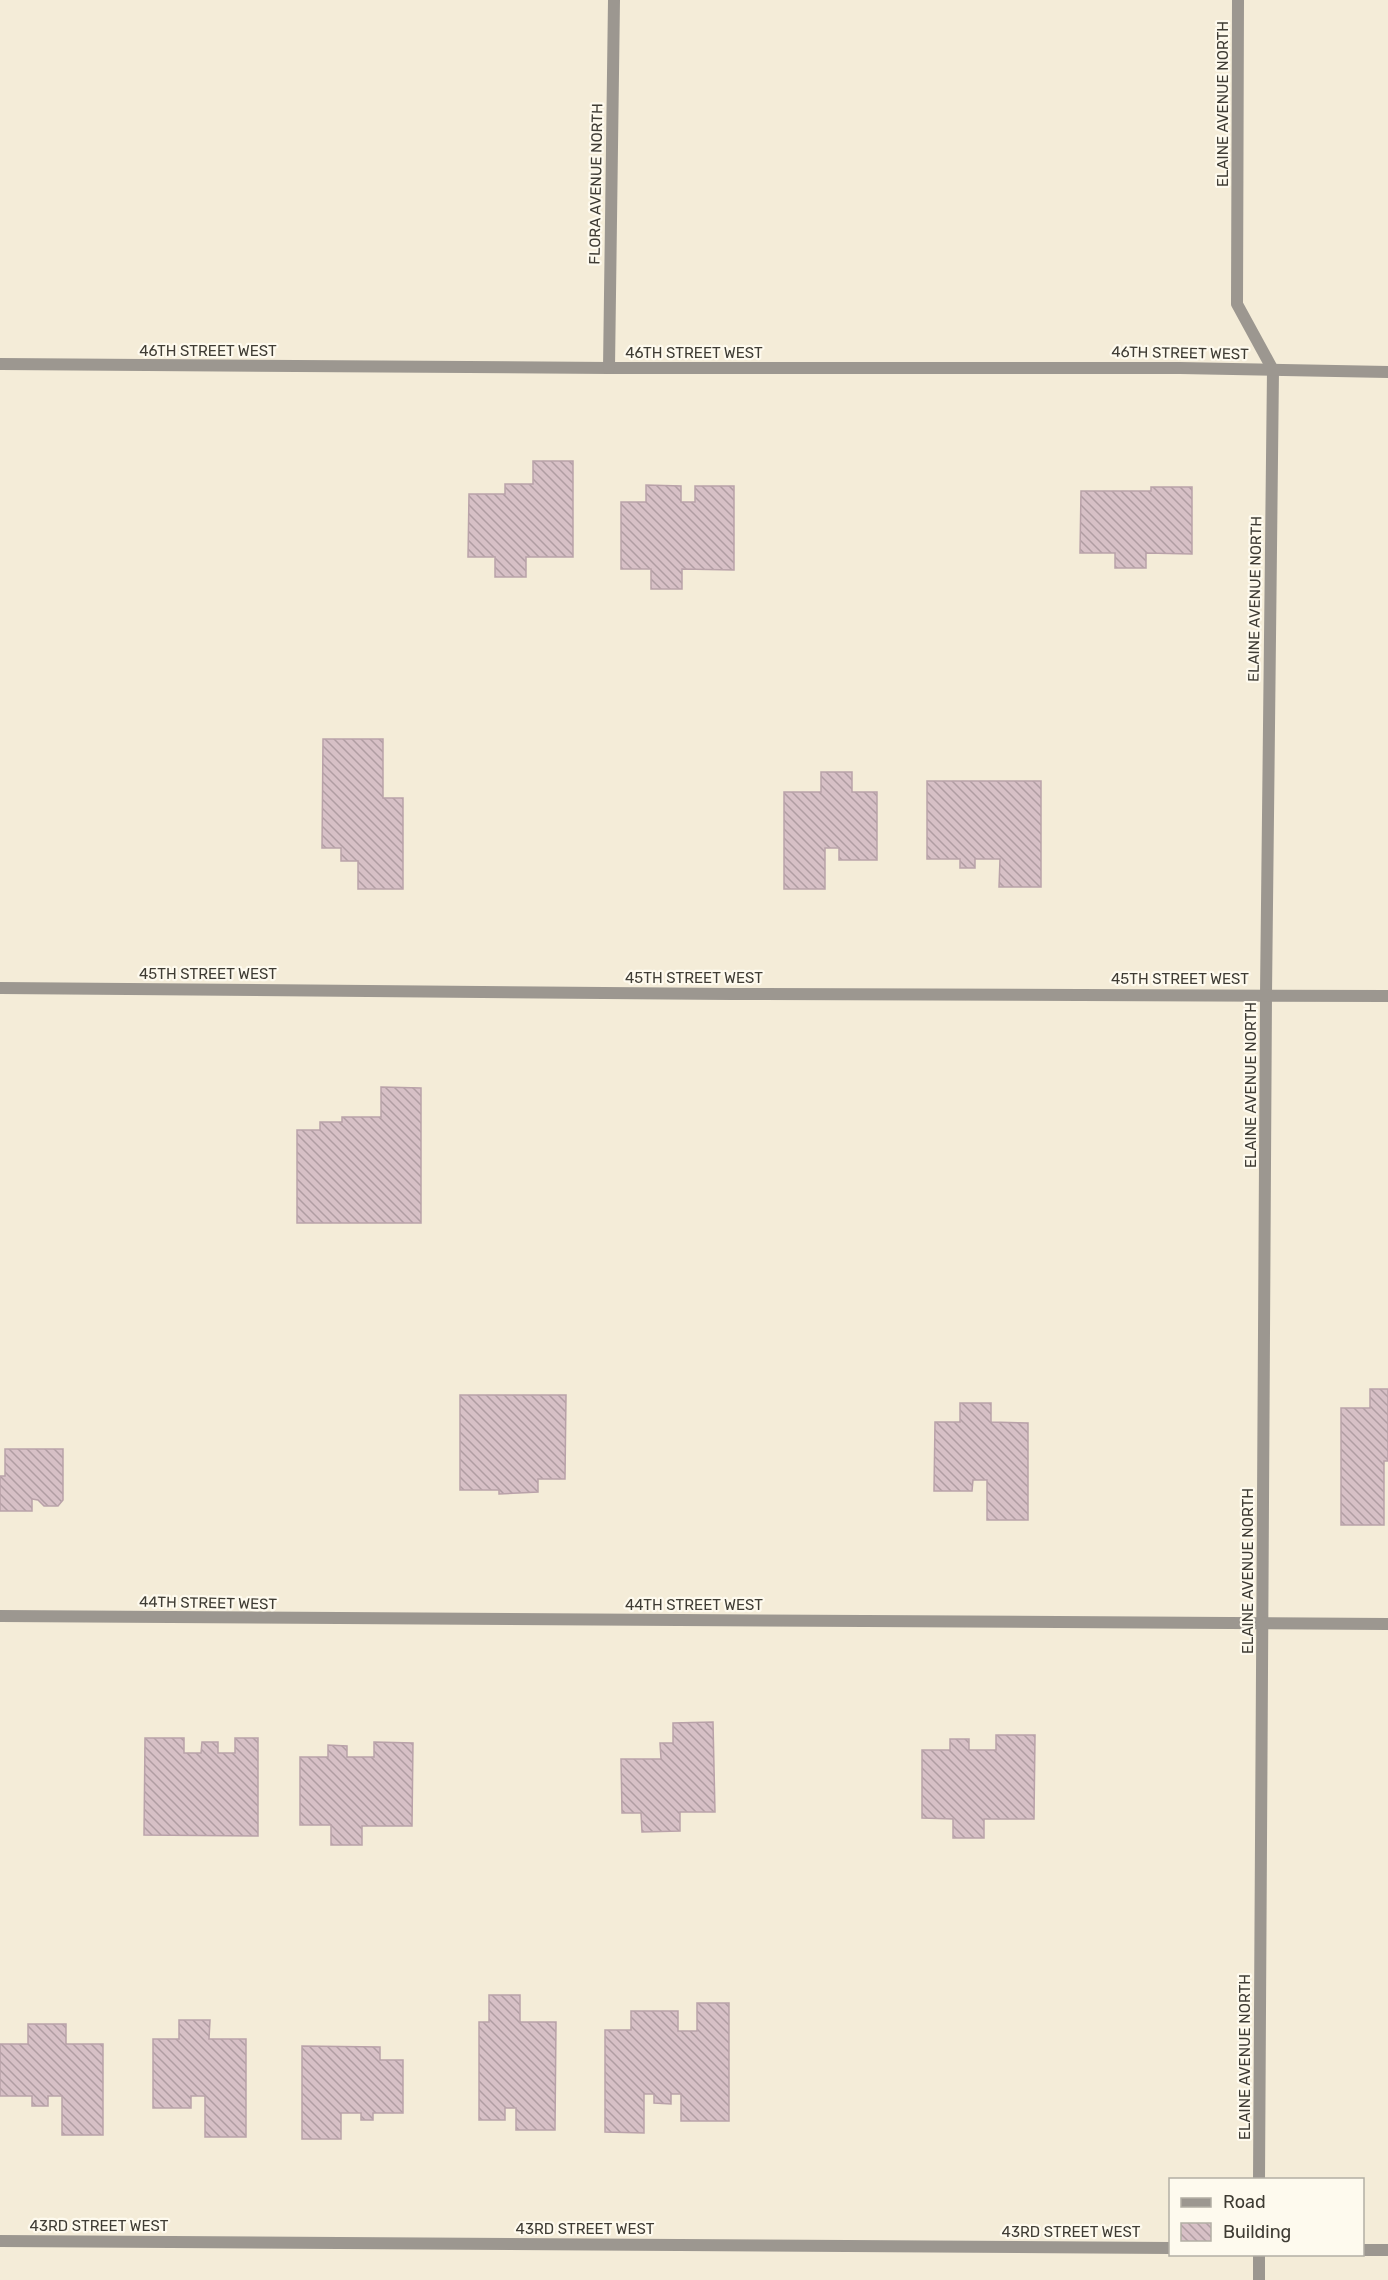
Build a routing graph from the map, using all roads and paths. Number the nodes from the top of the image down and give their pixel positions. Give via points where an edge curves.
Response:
1 (614, 0) edge
2 (1238, 0) edge
3 (0, 364) edge
4 (609, 368) junction
5 (1273, 370) junction
6 (1388, 372) edge
7 (0, 988) edge
8 (1266, 994) junction
9 (1388, 996) edge
10 (0, 1616) edge
11 (1263, 1623) junction
12 (1388, 1624) edge
13 (1259, 2178) edge
14 (0, 2241) edge
15 (1169, 2248) edge
16 (1364, 2250) edge
17 (1388, 2250) edge
18 (1259, 2256) edge
19 (1258, 2280) edge

1 - 4 street, FLORA AVENUE NORTH
2 - 5 street, ELAINE AVENUE NORTH via 1237,304
3 - 4 street, 46TH STREET WEST
4 - 5 street, 46TH STREET WEST
5 - 6 street, 46TH STREET WEST
5 - 8 street, ELAINE AVENUE NORTH
7 - 8 street, 45TH STREET WEST
8 - 9 street, 45TH STREET WEST
8 - 11 street, ELAINE AVENUE NORTH
10 - 11 street, 44TH STREET WEST
11 - 12 street, 44TH STREET WEST
11 - 13 street, ELAINE AVENUE NORTH
14 - 15 street, 43RD STREET WEST
16 - 17 street
18 - 19 street

